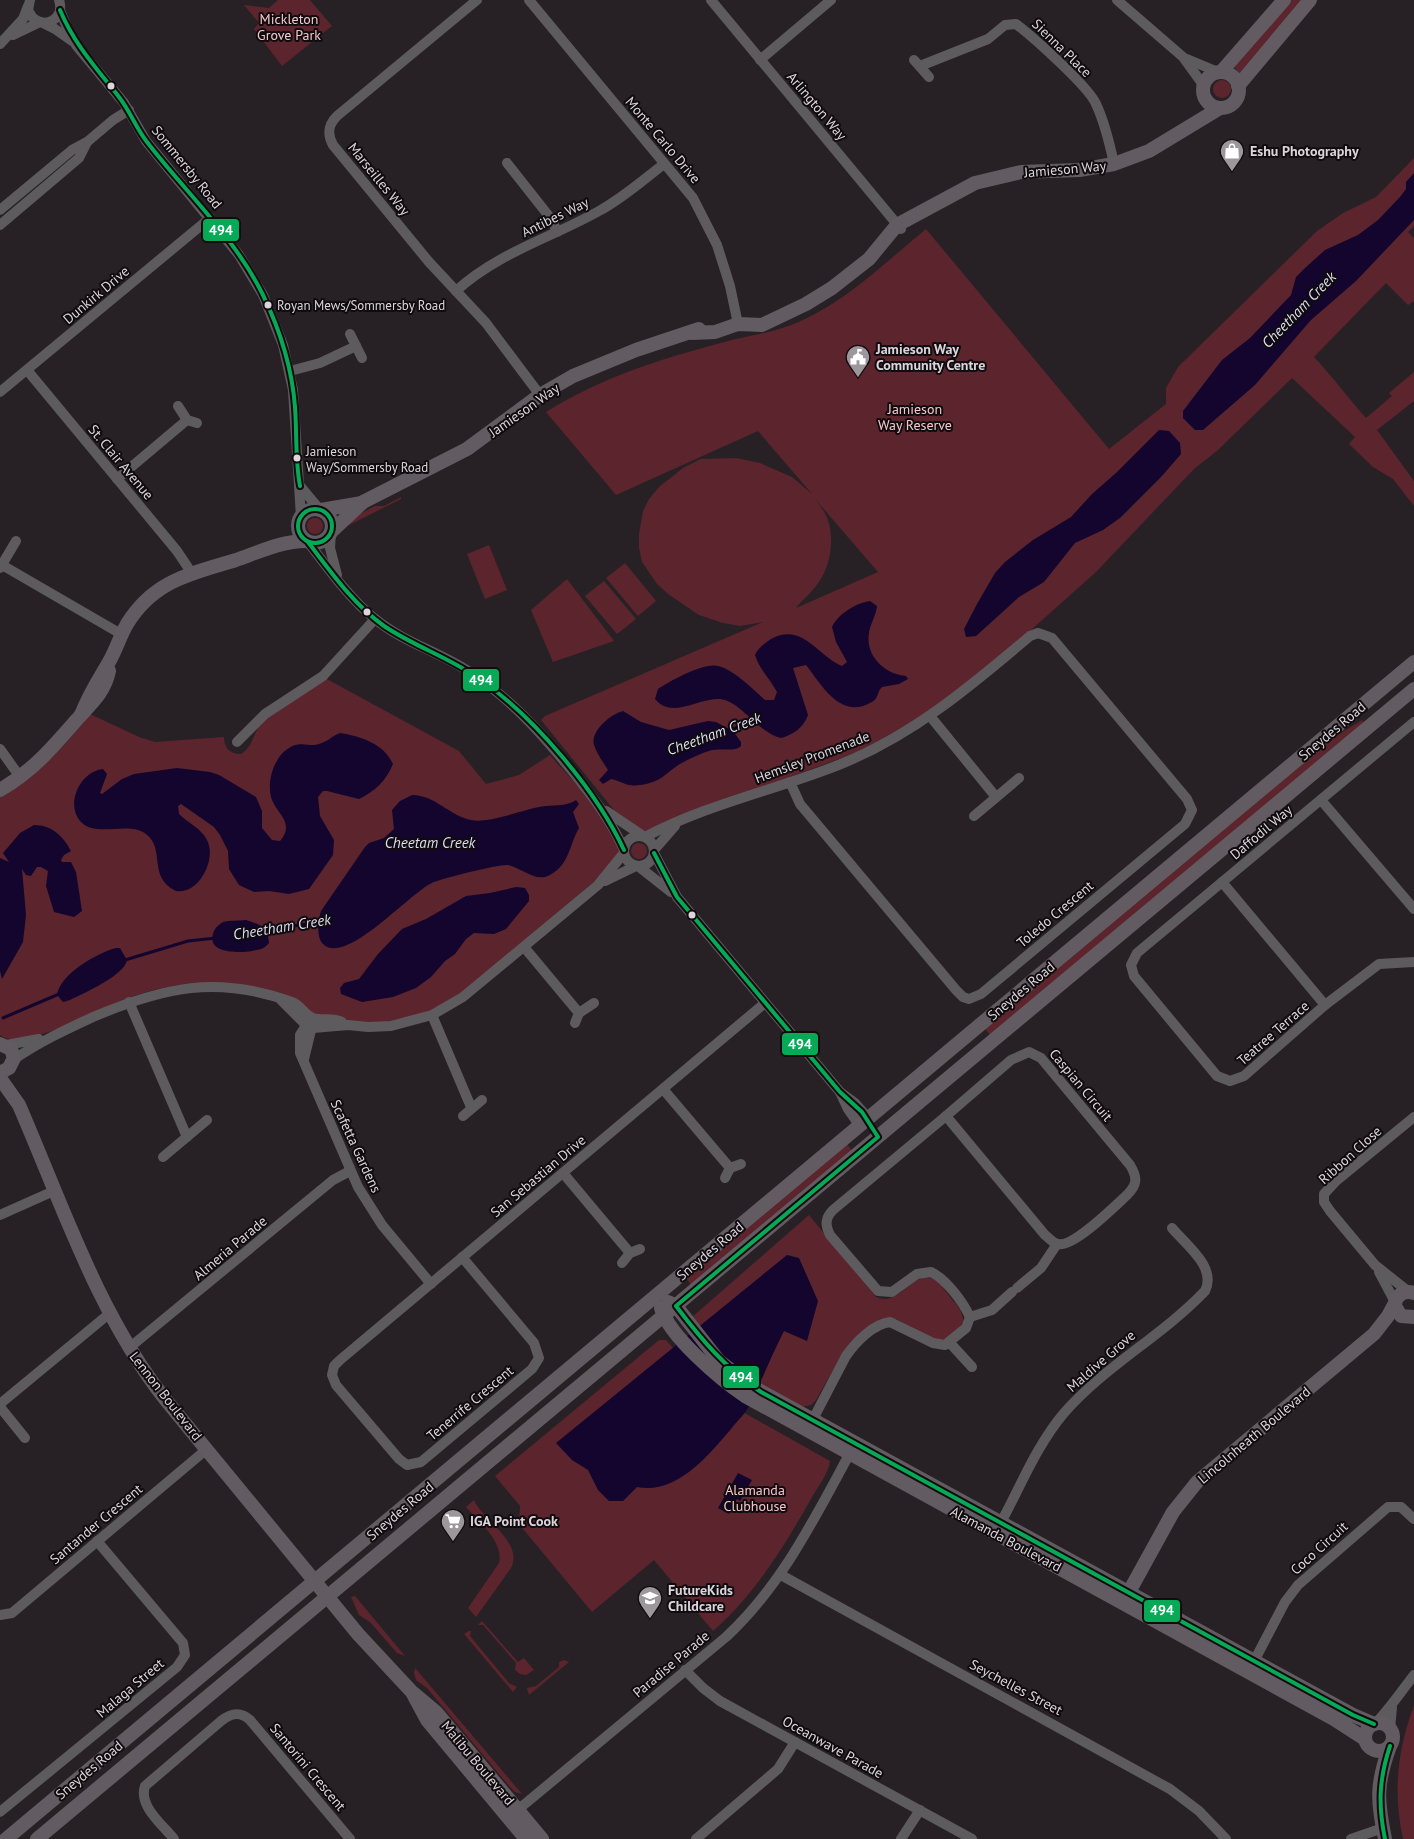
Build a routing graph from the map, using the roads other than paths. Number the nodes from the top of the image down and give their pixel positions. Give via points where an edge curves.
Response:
1 (477, 0) edge
2 (711, 0) edge
3 (831, 0) edge
4 (1117, 0) edge
5 (1284, 0) edge
6 (1310, 0) edge
7 (530, 1) edge
8 (28, 3) edge
9 (61, 4) edge
10 (41, 23) junction
11 (4, 41) edge
12 (76, 45) junction
13 (1183, 58) junction
14 (760, 60) junction
15 (1219, 72) junction
16 (929, 77) dead end
17 (1238, 86) junction
18 (1204, 91) junction
19 (1220, 108) junction
20 (129, 110) junction
21 (1187, 126) junction
22 (87, 142) junction
23 (506, 164) dead end
24 (664, 164) junction
25 (1114, 164) junction
26 (0, 210) edge
27 (210, 218) junction
28 (0, 225) edge
29 (900, 227) junction
30 (557, 232) junction
31 (456, 291) junction
32 (738, 319) junction
33 (350, 334) dead end
34 (356, 346) junction
35 (362, 358) dead end
36 (27, 370) junction
37 (290, 371) junction
38 (0, 392) edge
39 (540, 395) junction
40 (178, 406) dead end
41 (117, 479) junction
42 (300, 486) junction
43 (363, 502) junction
44 (320, 510) junction
45 (300, 521) junction
46 (331, 532) junction
47 (16, 541) dead end
48 (307, 541) junction
49 (270, 548) junction
50 (1, 566) edge
51 (191, 572) junction
52 (338, 578) junction
53 (375, 619) junction
54 (1043, 633) joint
55 (121, 634) junction
56 (1414, 662) edge
57 (1414, 689) edge
58 (930, 716) junction
59 (1414, 722) edge
60 (237, 742) dead end
61 (0, 749) edge
62 (20, 777) junction
63 (1019, 778) dead end
64 (790, 782) junction
65 (0, 790) edge
66 (996, 797) junction
67 (1321, 800) junction
68 (602, 808) junction
69 (974, 816) dead end
70 (679, 822) junction
71 (644, 837) junction
72 (654, 851) junction
73 (624, 852) junction
74 (637, 866) junction
75 (1222, 882) junction
76 (598, 885) junction
77 (677, 897) junction
78 (1414, 909) edge
79 (524, 947) junction
80 (1414, 962) edge
81 (1131, 965) joint
82 (130, 1002) junction
83 (594, 1003) dead end
84 (766, 1003) junction
85 (1325, 1005) junction
86 (432, 1015) junction
87 (310, 1023) junction
88 (46, 1038) junction
89 (2, 1044) edge
90 (13, 1062) junction
91 (0, 1073) edge
92 (0, 1078) edge
93 (663, 1089) junction
94 (482, 1100) dead end
95 (19, 1105) junction
96 (471, 1107) junction
97 (462, 1116) dead end
98 (946, 1116) junction
99 (1414, 1117) edge
100 (207, 1120) dead end
101 (864, 1122) junction
102 (187, 1137) junction
103 (878, 1137) junction
104 (163, 1157) dead end
105 (741, 1164) dead end
106 (350, 1170) junction
107 (562, 1173) junction
108 (56, 1190) junction
109 (0, 1214) edge
110 (1172, 1228) dead end
111 (1057, 1244) junction
112 (640, 1248) dead end
113 (630, 1253) junction
114 (462, 1257) junction
115 (622, 1263) dead end
116 (1375, 1265) junction
117 (430, 1284) junction
118 (1412, 1292) edge
119 (657, 1296) junction
120 (1395, 1302) junction
121 (676, 1306) junction
122 (110, 1313) junction
123 (663, 1317) junction
124 (970, 1317) junction
125 (1411, 1319) edge
126 (1374, 1334) junction
127 (950, 1343) junction
128 (129, 1348) junction
129 (972, 1367) dead end
130 (332, 1372) joint
131 (759, 1397) junction
132 (0, 1406) edge
133 (810, 1424) junction
134 (25, 1438) dead end
135 (853, 1448) junction
136 (207, 1450) junction
137 (1414, 1519) edge
138 (999, 1528) junction
139 (97, 1541) junction
140 (781, 1575) junction
141 (315, 1582) junction
142 (328, 1596) junction
143 (1126, 1598) junction
144 (0, 1615) edge
145 (1251, 1666) junction
146 (685, 1670) junction
147 (1414, 1676) edge
148 (1392, 1708) junction
149 (1375, 1723) junction
150 (1390, 1729) junction
151 (795, 1742) junction
152 (1366, 1743) junction
153 (1390, 1746) junction
154 (1379, 1779) junction
155 (920, 1810) junction
156 (0, 1812) edge
157 (513, 1814) junction
158 (1384, 1834) edge
159 (6, 1839) edge
160 (38, 1839) edge
161 (174, 1839) edge
162 (350, 1839) edge
163 (526, 1839) edge
164 (542, 1839) edge
165 (696, 1839) edge
166 (901, 1839) edge
167 (972, 1839) edge
168 (1226, 1839) edge
169 (1351, 1839) edge

1 - 31 street, Marseilles Way via 337,116 328,132 333,145 428,262
2 - 14 street, Arlington Way
3 - 14 street
4 - 13 street
5 - 15 street, Jamieson Way
6 - 17 street, Jamieson Way
7 - 24 street, Monte Carlo Drive
8 - 10 street via 32,17
8 - 11 street via 23,19
9 - 10 street via 54,20
9 - 12 street, Sommersby Road via 66,28
10 - 11 street
10 - 12 street, Sommersby Road
12 - 20 street, Sommersby Road
13 - 15 street
13 - 18 street
14 - 29 street, Arlington Way
15 - 17 street via 1232,76
15 - 18 street, Jamieson Way via 1209,77
16 - 25 street, Sienna Place via 917,63 988,39 1005,26 1016,24 1047,51 1096,103
17 - 19 street, Jamieson Way via 1234,101
18 - 19 street via 1210,104
18 - 21 street, Jamieson Way via 1198,112
19 - 21 street, Jamieson Way
20 - 22 street
20 - 27 street, Sommersby Road via 146,141
21 - 25 street, Jamieson Way via 1149,151
22 - 26 street via 72,150
22 - 28 street via 79,158
23 - 30 street via 550,218
24 - 30 street, Antibes Way via 615,202
24 - 32 street, Monte Carlo Drive via 693,198 709,227 726,269
25 - 29 street, Jamieson Way via 1079,170 1005,174 976,183 939,202 922,218
27 - 36 street, Dunkirk Drive
27 - 37 street, Sommersby Road via 240,255 263,295
29 - 32 street, Jamieson Way via 886,249 820,296 762,325
30 - 31 street, Antibes Way via 491,264
31 - 39 street, Marseilles Way via 486,323
32 - 39 street, Jamieson Way via 715,332 692,333 611,359
33 - 34 street
34 - 35 street
34 - 37 street via 320,363
36 - 38 street, Dunkirk Drive
36 - 41 street, St. Clair Avenue
37 - 42 street, Sommersby Road
39 - 43 street, Jamieson Way via 467,449
40 - 41 street via 192,422
41 - 51 street, St. Clair Avenue
42 - 44 street
42 - 45 street, Sommersby Road
43 - 44 street, Jamieson Way
43 - 46 street, Jamieson Way
44 - 45 street via 309,510
44 - 46 street via 330,519
45 - 48 street via 300,535
45 - 49 street
46 - 48 street via 321,542
46 - 52 street via 330,548
47 - 50 street
48 - 49 street
48 - 52 street
49 - 51 street
50 - 55 street
51 - 55 street via 150,597 135,612
52 - 53 street via 353,599
53 - 60 street via 323,676 265,714
53 - 68 street via 454,662 504,696 538,729
54 - 58 street, Hemsley Promenade via 1030,636
54 - 64 street, Toledo Crescent via 1052,638 1187,799 1192,810 1185,824 977,997 965,998 956,990 800,804
55 - 62 street via 100,693 54,748
56 - 101 street, Sneydes Road
57 - 103 street, Sneydes Road
58 - 64 street, Hemsley Promenade via 860,755
58 - 66 street
59 - 67 street, Daffodil Way
61 - 62 street
62 - 65 street
63 - 66 street
64 - 70 street, Hemsley Promenade
66 - 69 street
67 - 75 street, Daffodil Way
67 - 78 street
68 - 71 street
68 - 73 street
70 - 71 street, Hemsley Promenade
70 - 72 street, Hemsley Promenade
71 - 72 street via 650,840
71 - 73 street via 630,839
72 - 74 street via 647,864
72 - 77 street
73 - 74 street via 628,861
73 - 76 street
74 - 76 street
74 - 77 street
75 - 81 street, Daffodil Way via 1137,953
75 - 85 street
76 - 79 street
77 - 84 street
79 - 83 street via 577,1018
79 - 86 street via 464,997
80 - 85 street, Teatree Terrace via 1379,964
81 - 85 street, Teatree Terrace via 1134,976 1217,1076 1224,1080 1236,1081 1244,1076
82 - 87 street via 169,990 237,988 295,1003
82 - 88 street
82 - 102 street
84 - 93 street, San Sebastian Drive
84 - 101 street via 840,1092 848,1109
86 - 87 street via 391,1026 348,1025 331,1018
86 - 96 street
87 - 106 street, Scafetta Gardens via 300,1035 299,1047
88 - 89 street
88 - 90 street
89 - 90 street, Lennon Boulevard via 12,1053
90 - 91 street
90 - 95 street, Lennon Boulevard
92 - 95 street, Lennon Boulevard
93 - 105 street via 727,1173
93 - 107 street, San Sebastian Drive
94 - 96 street
95 - 108 street, Lennon Boulevard
96 - 97 street
98 - 111 street via 1045,1235
98 - 111 street, Caspian Circuit via 1018,1056 1029,1052 1041,1058 1136,1176 1134,1188 1127,1195 1074,1240
98 - 124 street via 833,1210 826,1224 830,1234 878,1291 892,1292 917,1274 931,1272 941,1279
99 - 116 street, Ribbon Close via 1324,1194 1324,1202 1330,1211
100 - 102 street
101 - 103 street
101 - 119 street, Sneydes Road
102 - 104 street
103 - 121 street, Sneydes Road
106 - 117 street, Scafetta Gardens via 382,1225
106 - 128 street, Almeria Parade via 333,1180
107 - 113 street
107 - 114 street, San Sebastian Drive
108 - 109 street
108 - 122 street, Lennon Boulevard
110 - 138 street, Maldive Grove via 1208,1272 1205,1290 1065,1412 1043,1443
111 - 124 street via 1041,1268 992,1310
112 - 113 street
113 - 115 street
114 - 117 street, San Sebastian Drive
114 - 130 street, Tenerrife Crescent via 537,1348 540,1358 532,1369 421,1462 412,1465 398,1459 336,1385
116 - 118 street, Ribbon Close
116 - 120 street, Ribbon Close
117 - 130 street, San Sebastian Drive via 340,1360
118 - 120 street via 1400,1294
119 - 121 street
119 - 123 street
119 - 141 street, Sneydes Road
120 - 125 street via 1396,1312
120 - 126 street, Lincolnheath Boulevard
121 - 123 street, Sneydes Road
121 - 131 street, Alamanda Boulevard via 723,1365
122 - 128 street, Lennon Boulevard
122 - 132 street
123 - 131 street, Alamanda Boulevard via 720,1377
123 - 142 street, Sneydes Road
124 - 127 street via 966,1328
125 - 126 street, Lincolnheath Boulevard
126 - 143 street, Lincolnheath Boulevard via 1197,1482 1173,1512
127 - 129 street
127 - 133 street via 933,1343 890,1322 878,1326 852,1347
128 - 136 street, Lennon Boulevard
131 - 133 street, Alamanda Boulevard
132 - 134 street
133 - 135 street, Alamanda Boulevard
135 - 138 street, Alamanda Boulevard
135 - 140 street, Paradise Parade
136 - 139 street, Santander Crescent
136 - 141 street, Lennon Boulevard
137 - 145 street, Coco Circuit via 1401,1507 1388,1508 1312,1570 1286,1602
138 - 143 street, Alamanda Boulevard
139 - 144 street, Santander Crescent via 12,1613
139 - 156 street, Malaga Street via 183,1643 185,1655 177,1666
140 - 146 street, Paradise Parade via 743,1620
140 - 168 street, Seychelles Street via 1170,1788 1199,1811
141 - 142 street, Malibu Boulevard
141 - 159 street, Sneydes Road
142 - 157 street, Malibu Boulevard via 358,1634 436,1712
142 - 160 street, Sneydes Road
143 - 145 street, Alamanda Boulevard
145 - 149 street, Alamanda Boulevard via 1353,1716
145 - 152 street, Alamanda Boulevard
146 - 151 street, Oceanwave Parade via 710,1694
146 - 157 street, Paradise Parade
147 - 148 street
148 - 149 street
148 - 150 street
149 - 150 street
149 - 152 street via 1366,1732
150 - 153 street via 1393,1738
151 - 155 street, Oceanwave Parade
151 - 165 street via 778,1769
152 - 153 street via 1379,1751
152 - 154 street
153 - 154 street
154 - 158 street via 1378,1801
155 - 166 street
155 - 167 street, Oceanwave Parade
157 - 163 street, Malibu Boulevard
157 - 164 street, Malibu Boulevard
158 - 169 street
161 - 162 street, Santorini Crescent via 146,1805 143,1793 152,1779 231,1714 242,1714 254,1724

